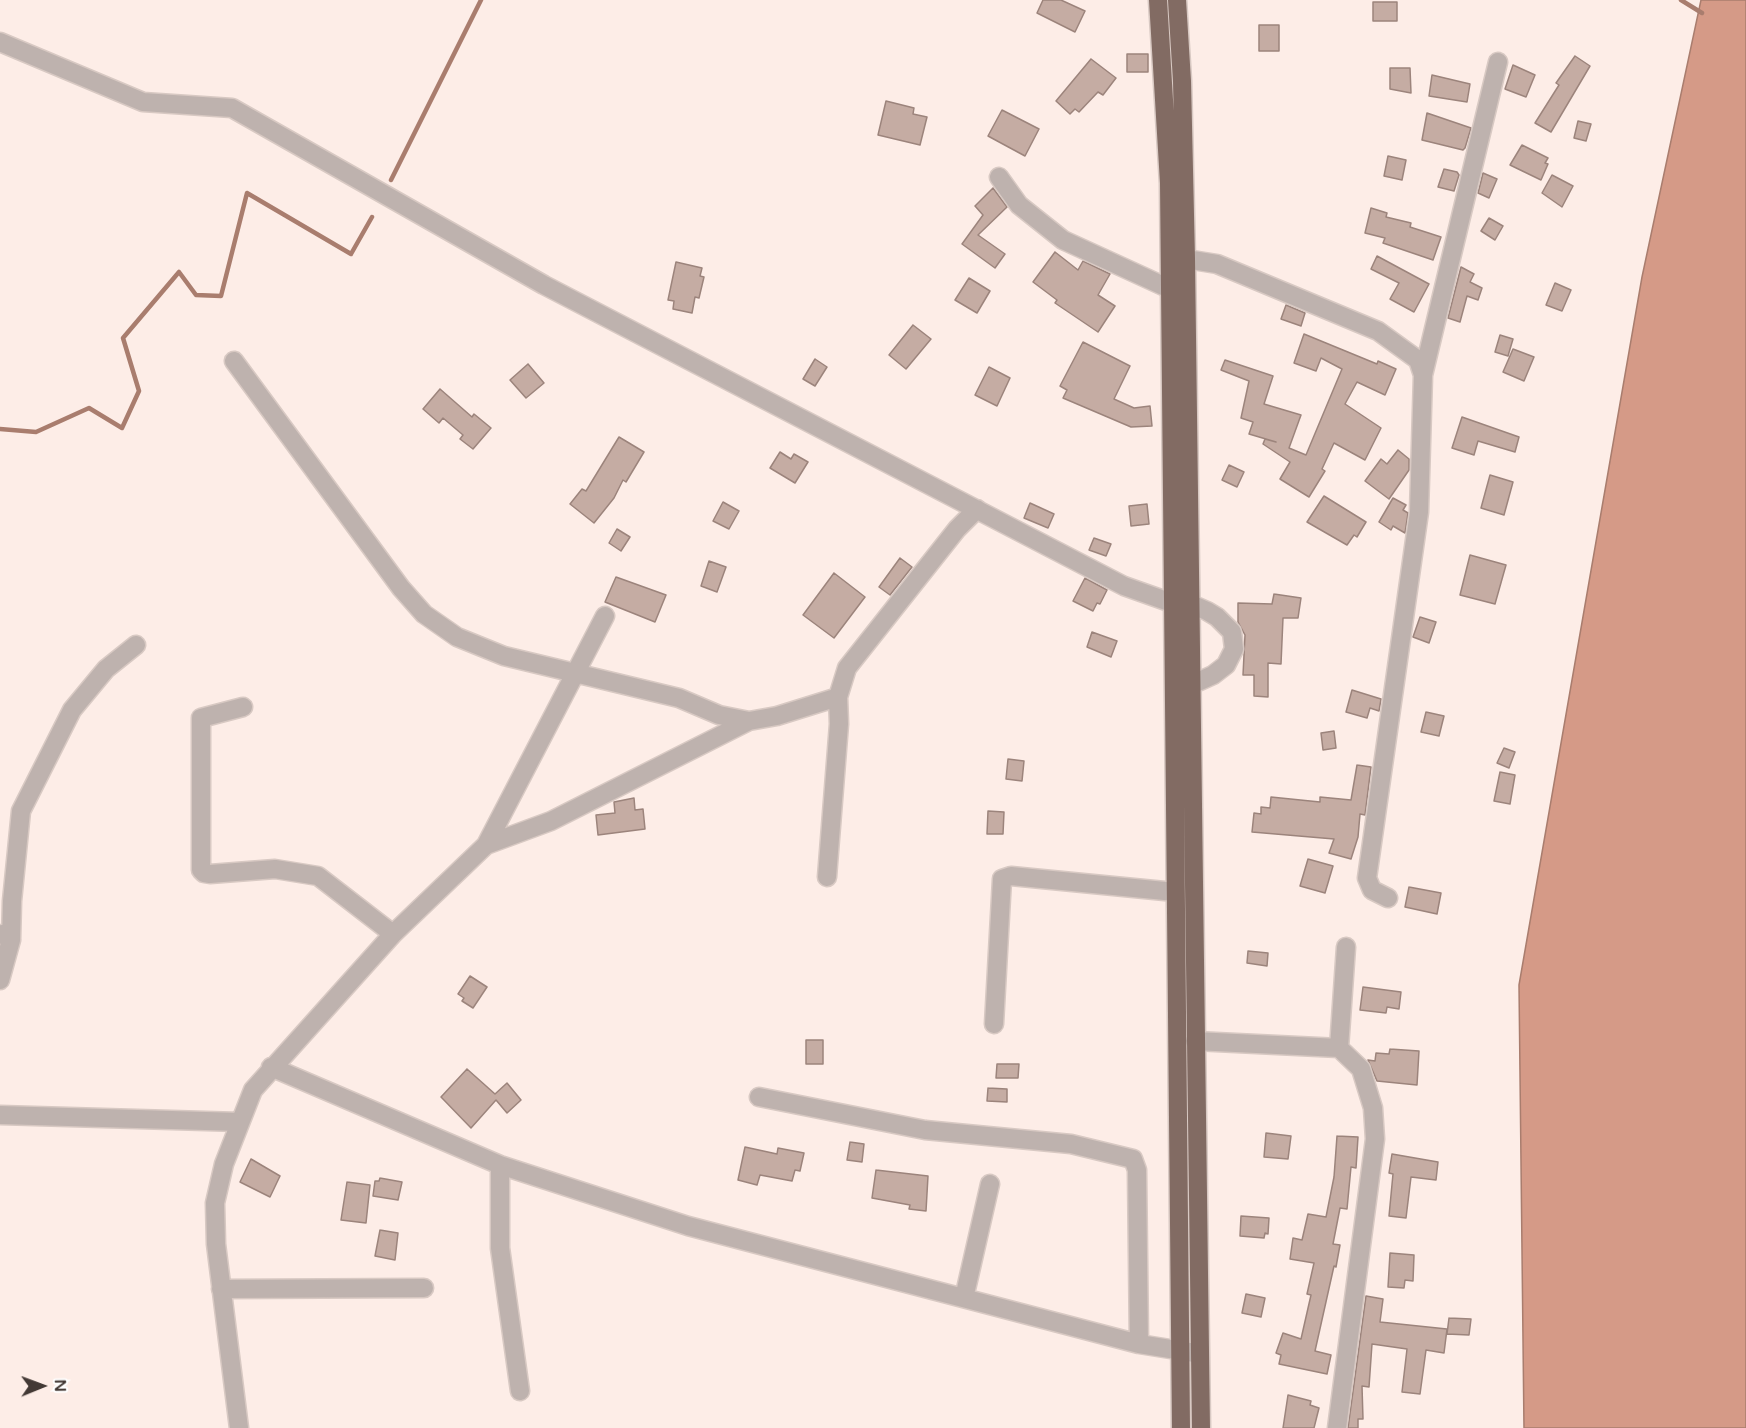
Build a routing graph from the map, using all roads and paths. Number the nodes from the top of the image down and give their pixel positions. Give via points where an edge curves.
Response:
1 (1158, 0) edge
2 (1177, 0) edge
3 (0, 42) edge
4 (1498, 62) dead end
5 (999, 177) dead end
6 (1186, 259) junction
7 (1170, 289) junction
8 (234, 361) dead end
9 (1423, 375) junction
10 (977, 509) junction
11 (1172, 603) junction
12 (1191, 604) junction
13 (605, 616) dead end
14 (136, 645) dead end
15 (575, 674) junction
16 (1191, 685) junction
17 (838, 698) junction
18 (243, 707) dead end
19 (749, 721) junction
20 (486, 844) junction
21 (827, 877) dead end
22 (1175, 892) junction
23 (1388, 898) dead end
24 (393, 934) junction
25 (6, 937) edge
26 (1346, 947) dead end
27 (0, 980) edge
28 (994, 1024) dead end
29 (1195, 1041) junction
30 (1339, 1048) junction
31 (271, 1067) junction
32 (759, 1097) dead end
33 (0, 1115) edge
34 (240, 1122) junction
35 (500, 1165) junction
36 (990, 1184) dead end
37 (424, 1288) dead end
38 (221, 1289) junction
39 (964, 1298) junction
40 (1139, 1344) junction
41 (1179, 1351) junction
42 (1200, 1353) junction
43 (520, 1391) dead end
44 (239, 1428) edge
45 (1181, 1428) edge
46 (1201, 1428) edge
47 (1337, 1428) edge

1 - 7 highway via 1169,183
2 - 6 highway
3 - 10 street via 143,102 232,108 544,285
4 - 9 street
5 - 7 street via 1019,205 1063,240
6 - 9 street via 1217,264 1378,331 1418,360
6 - 12 highway
7 - 11 highway
8 - 15 street via 424,614 457,637 504,656
9 - 23 street via 1419,512 1367,879 1372,891
10 - 11 street via 1124,586
10 - 17 street via 848,668
11 - 12 street
11 - 22 highway
12 - 16 highway
12 - 16 street via 1217,617 1233,632 1234,649 1226,664 1213,675
13 - 15 street
14 - 25 street via 106,669 72,710 21,811
15 - 19 street via 679,698 719,715
15 - 20 street
16 - 29 highway
17 - 19 street
17 - 21 street
18 - 24 street via 201,718 201,870 210,873 275,869 318,876
19 - 20 street via 551,821
20 - 24 street
22 - 28 street via 1011,876 1002,879
22 - 41 highway
24 - 31 street
25 - 27 street
26 - 30 street
29 - 30 street
29 - 42 highway
30 - 47 street via 1361,1069 1373,1108 1375,1139
31 - 34 street via 253,1090
31 - 35 street
32 - 40 street via 926,1130 1071,1144 1133,1159 1137,1170
33 - 34 street
34 - 38 street via 215,1203
35 - 39 street via 688,1226
35 - 43 street via 500,1248
36 - 39 street
37 - 38 street
38 - 44 street
39 - 40 street
40 - 41 street
41 - 42 street
41 - 45 highway
42 - 46 highway

